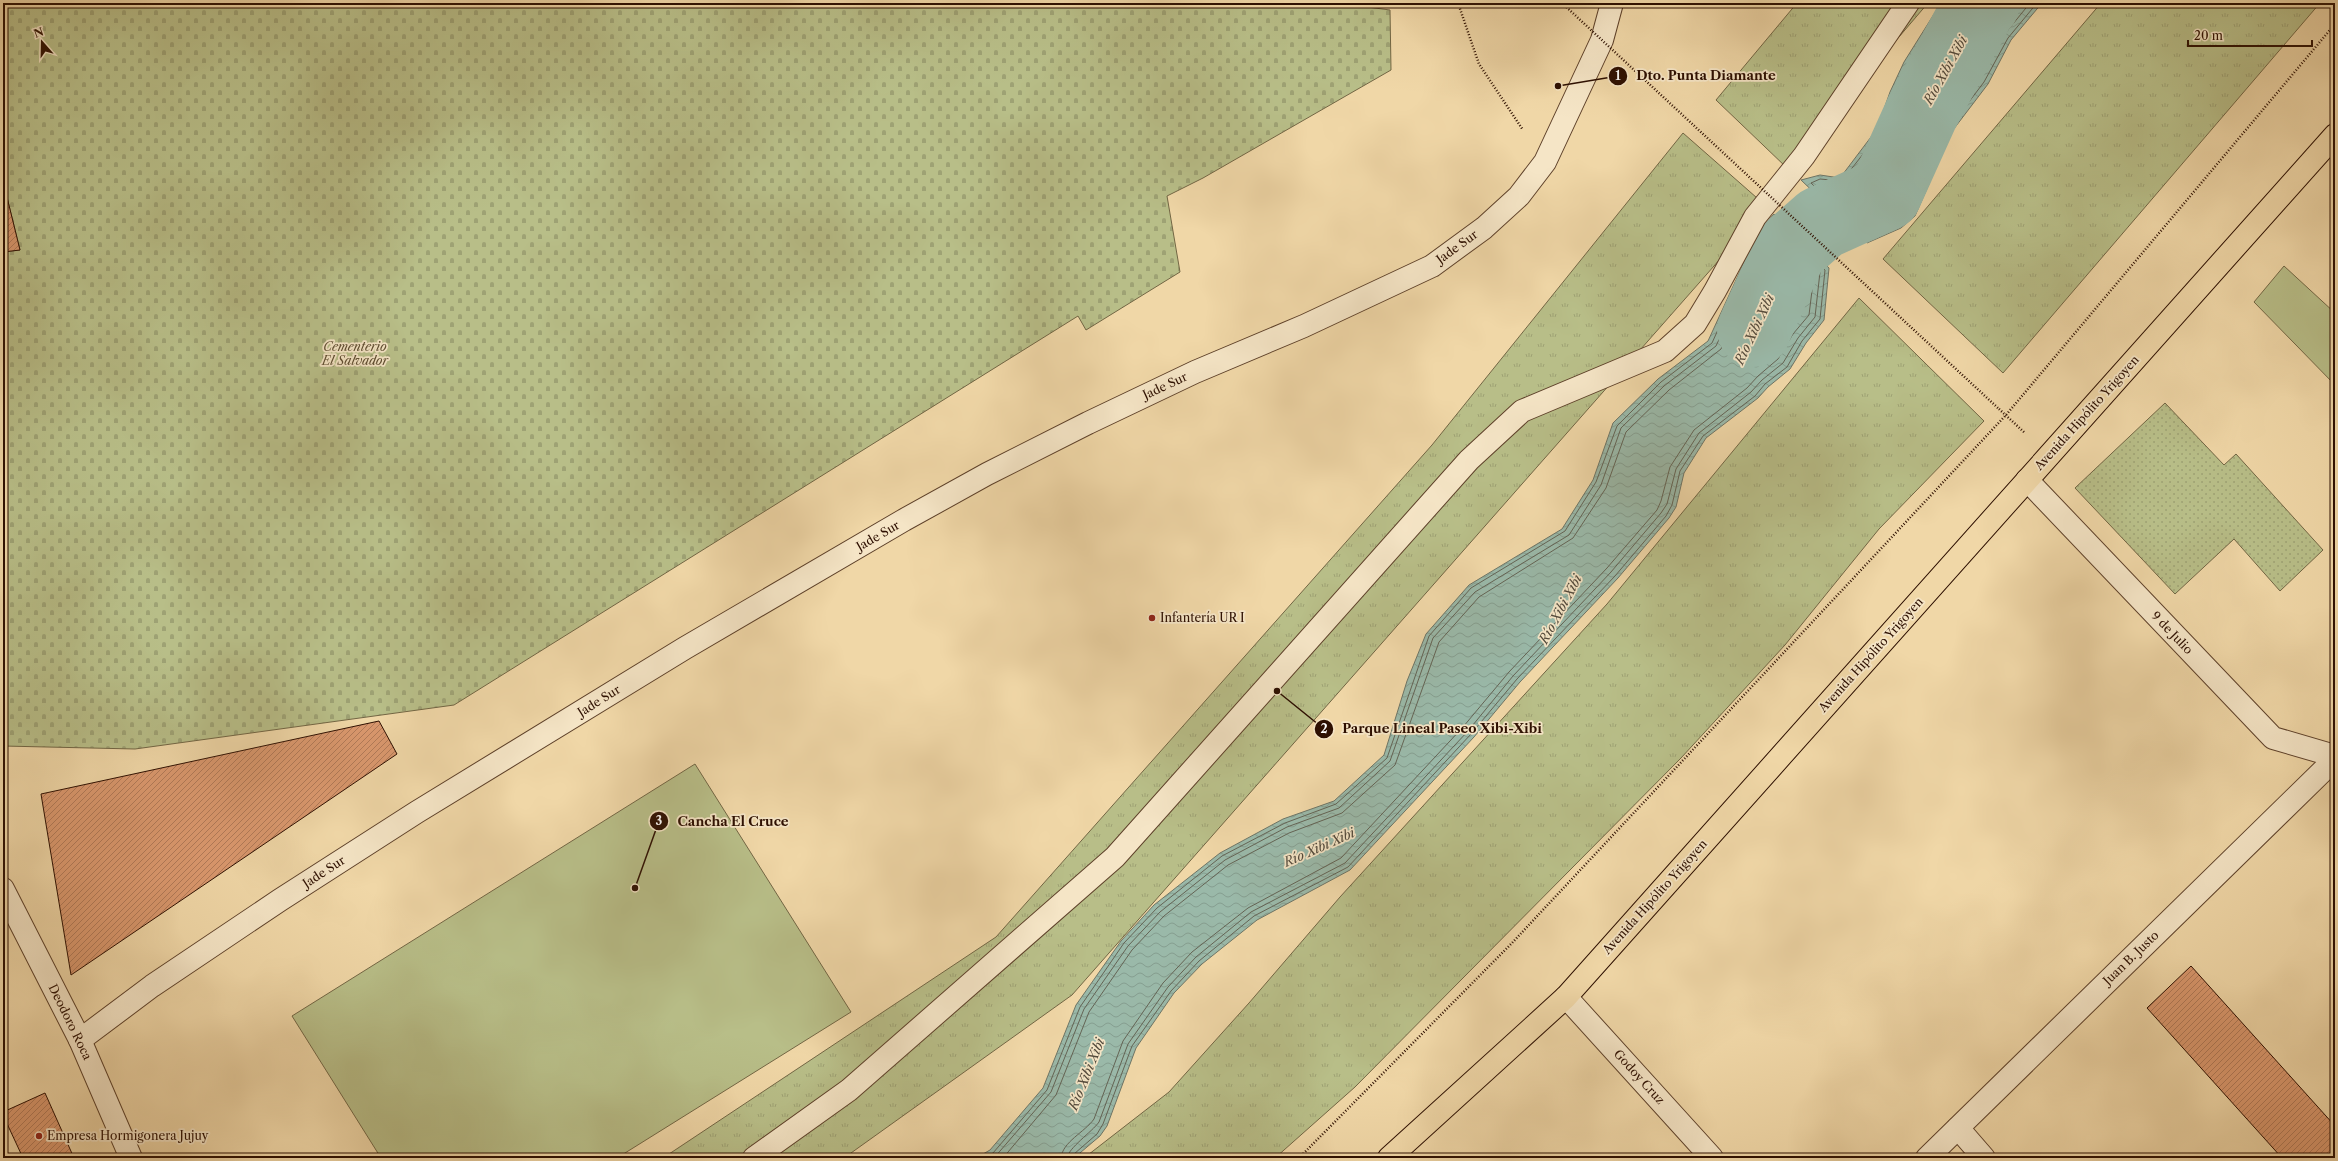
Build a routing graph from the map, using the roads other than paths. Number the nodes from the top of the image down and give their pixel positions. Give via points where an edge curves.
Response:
1 (1612, 3) edge
2 (1908, 3) edge
3 (2335, 135) edge
4 (2027, 480) junction
5 (2335, 757) edge
6 (3, 889) edge
7 (1566, 997) junction
8 (80, 1040) junction
9 (1958, 1128) junction
10 (131, 1158) edge
11 (754, 1158) edge
12 (1389, 1158) edge
13 (1712, 1158) edge
14 (1927, 1158) edge
15 (1984, 1158) edge

1 - 8 street, Jade Sur via 1602,40 1545,162 1519,196 1484,228 1432,266 1088,423 904,520 684,648 417,812 152,986
2 - 11 street via 1804,156 1755,216 1695,324 1665,351 1522,411 1468,460 1115,857 849,1090
3 - 4 main road, Avenida Hipólito Yrigoyen
4 - 5 street, 9 de Julio via 2273,738
4 - 7 main road, Avenida Hipólito Yrigoyen
5 - 9 street, Juan B. Justo
6 - 8 street, Deodoro Roca
7 - 12 main road, Avenida Hipólito Yrigoyen
7 - 13 street, Godoy Cruz
8 - 10 street, Deodoro Roca
9 - 14 street, Juan B. Justo
9 - 15 street

